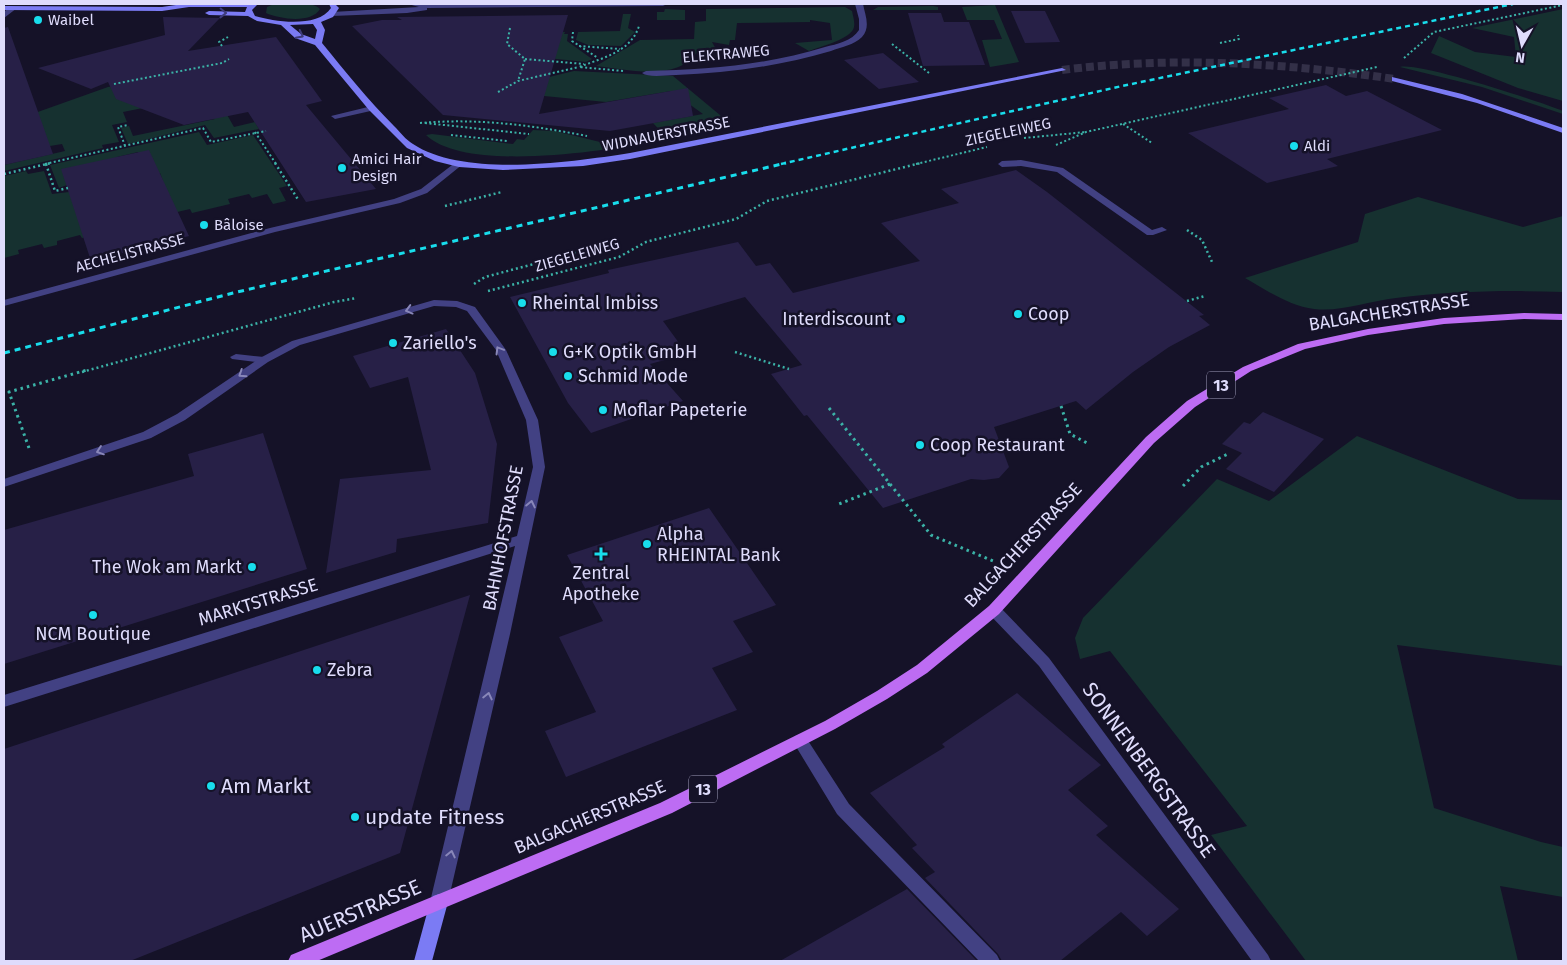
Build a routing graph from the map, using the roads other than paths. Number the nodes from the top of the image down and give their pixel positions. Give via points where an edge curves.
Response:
1 (254, 4) edge
2 (332, 4) edge
3 (412, 4) edge
4 (663, 4) edge
5 (859, 4) edge
6 (432, 6) junction
7 (4, 8) edge
8 (13, 8) junction
9 (162, 9) junction
10 (250, 14) junction
11 (332, 14) junction
12 (4, 16) edge
13 (317, 20) junction
14 (284, 24) junction
15 (318, 43) junction
16 (1062, 70) tunnel mouth
17 (646, 73) road end
18 (1395, 79) tunnel mouth
19 (372, 108) junction
20 (334, 116) dead end
21 (1563, 132) edge
22 (1069, 163) dead end
23 (459, 164) junction
24 (1002, 164) dead end
25 (1060, 170) junction
26 (1111, 193) dead end
27 (1099, 196) junction
28 (1162, 230) dead end
29 (4, 303) edge
30 (1563, 317) edge
31 (236, 357) dead end
32 (264, 360) junction
33 (4, 483) edge
34 (524, 539) junction
35 (994, 610) junction
36 (4, 701) edge
37 (800, 740) junction
38 (439, 902) junction
39 (297, 961) edge
40 (424, 961) edge
41 (990, 961) edge
42 (1262, 961) edge

1 - 9 main road via 189,5
1 - 10 main road via 248,10
2 - 11 main road via 335,8
3 - 6 street
4 - 6 street
5 - 17 street, ELEKTRAWEG via 864,28 860,35 814,54 745,69
6 - 11 street via 408,11
7 - 8 main road
8 - 9 main road
8 - 12 street
9 -> 10 main road
10 - 14 main road via 258,19
11 - 13 main road
13 - 14 main road
13 - 15 main road via 321,30
14 -> 15 main road, WIDNAUERSTRASSE via 298,36
15 - 19 main road, WIDNAUERSTRASSE
16 - 23 main road, WIDNAUERSTRASSE via 583,163 503,167
18 - 21 main road via 1493,105
19 - 20 street
19 - 23 main road, WIDNAUERSTRASSE via 410,146 438,159
22 - 25 street
23 - 29 street, AECHELISTRASSE via 424,191 397,201 273,230
24 - 25 street via 1021,163
25 - 27 street
26 - 27 street
27 - 28 street via 1150,232
30 - 35 main road, BALGACHERSTRASSE / 13 via 1444,321 1368,332 1302,346 1247,369 1191,404 1150,440
31 - 32 street
32 -> 33 street, BAHNHOFSTRASSE via 180,417 147,435
34 -> 32 street, BAHNHOFSTRASSE via 539,467 532,420 501,350 470,309 457,304 434,303 328,332 296,343
34 - 36 street, MARKTSTRASSE
38 -> 34 street, BAHNHOFSTRASSE
35 - 37 main road, BALGACHERSTRASSE / 13 via 922,669
35 - 42 street, SONNENBERGSTRASSE via 1044,662
37 - 38 main road, BALGACHERSTRASSE / 13 via 666,808
37 - 41 street via 843,809
38 - 39 main road, AUERSTRASSE / 13
38 - 40 main road

